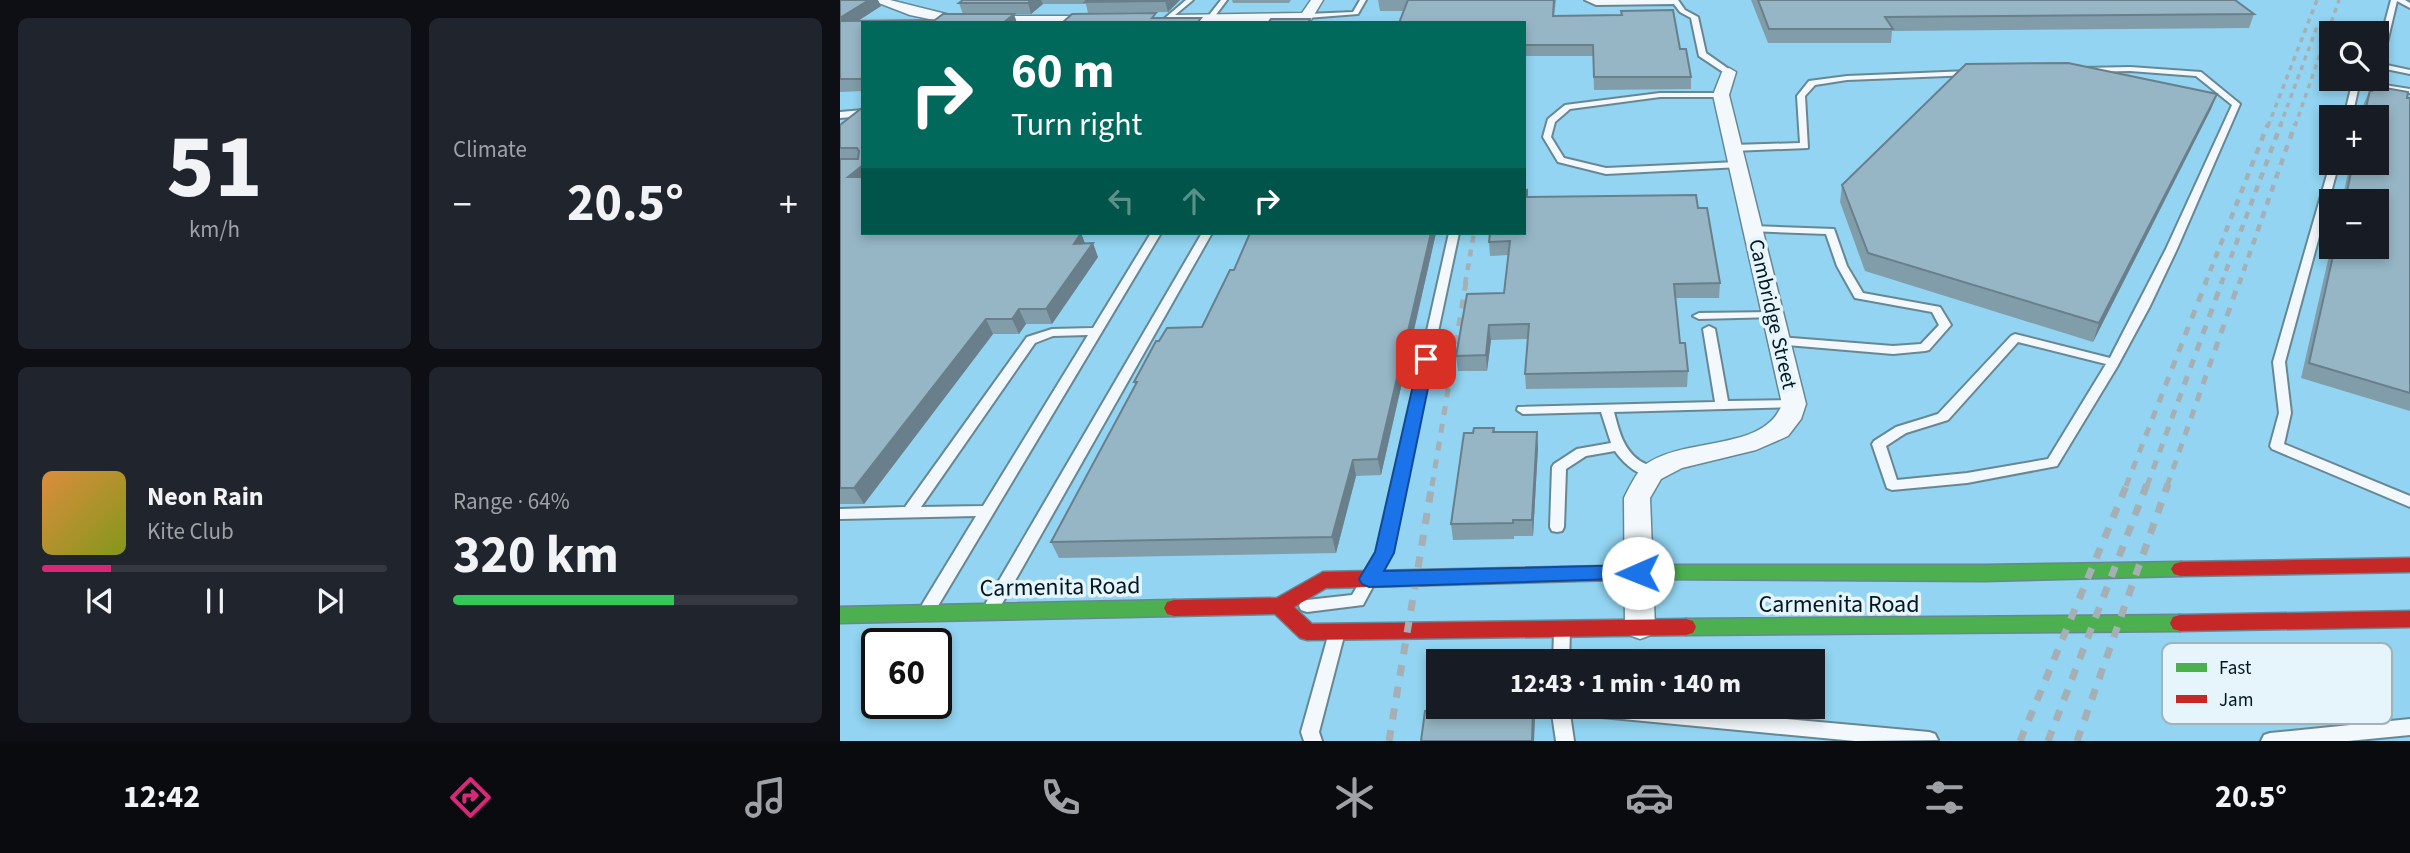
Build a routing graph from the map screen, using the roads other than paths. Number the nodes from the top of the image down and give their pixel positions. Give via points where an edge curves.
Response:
1 (877, 0) edge
2 (1191, 0) edge
3 (1224, 0) edge
4 (1317, 0) edge
5 (1363, 0) edge
6 (1588, 0) edge
7 (2394, 0) edge
8 (2400, 0) edge
9 (1675, 1) edge
10 (2410, 6) edge
11 (1307, 17) junction
12 (1160, 19) joint
13 (1210, 19) junction
14 (1337, 19) edge
15 (1114, 20) edge
16 (2068, 70) edge
17 (1729, 72) joint
18 (2410, 72) edge
19 (1973, 73) edge
20 (2410, 91) edge
21 (1721, 95) junction
22 (2351, 105) edge
23 (859, 114) edge
24 (840, 115) edge
25 (848, 124) edge
26 (1735, 157) junction
27 (2331, 175) edge
28 (1752, 229) junction
29 (1155, 235) edge
30 (1206, 235) edge
31 (1454, 235) edge
32 (1773, 315) junction
33 (1699, 316) dead end
34 (1709, 329) dead end
35 (1098, 331) junction
36 (1779, 341) junction
37 (2113, 362) junction
38 (1794, 404) junction
39 (1722, 406) junction
40 (1608, 409) junction
41 (1523, 410) dead end
42 (1618, 446) junction
43 (1652, 473) junction
44 (2410, 502) edge
45 (987, 511) junction
46 (909, 513) junction
47 (840, 514) edge
48 (1557, 527) dead end
49 (2410, 565) edge
50 (1638, 573) junction
51 (1369, 579) junction
52 (1284, 610) junction
53 (989, 612) junction
54 (925, 613) junction
55 (848, 614) edge
56 (2410, 618) edge
57 (1640, 627) junction
58 (1563, 628) junction
59 (1338, 632) junction
60 (840, 636) edge
61 (1562, 649) edge
62 (1562, 719) edge
63 (1702, 719) edge
64 (2410, 727) edge
65 (1929, 740) edge
66 (1313, 741) edge
67 (1565, 741) edge
68 (2270, 741) edge

1 - 15 street via 954,20
2 - 12 lane
3 - 13 lane
4 - 11 street
5 - 14 lane via 1356,13
6 - 9 lane
7 - 18 lane via 2378,65
8 - 10 lane
9 - 17 lane via 1695,17 1702,54
11 - 13 street
11 - 14 lane
12 - 13 street
16 - 37 lane via 2198,74 2236,104 2172,248
17 - 21 street
19 - 26 lane via 1812,83 1801,96 1805,146
20 - 22 lane via 2356,82
21 - 26 street, Cambridge Street
21 - 26 lane via 1660,95 1568,107 1551,121 1547,137 1561,160 1606,171
23 - 24 lane
23 - 25 lane
26 - 28 street, Cambridge Street
27 - 44 lane via 2279,362 2285,413 2277,446
28 - 32 street, Cambridge Street
28 - 36 lane via 1830,232 1859,296 1936,309 1945,325 1924,347 1893,350
29 - 35 lane
30 - 53 lane
31 - 51 lane via 1384,553
32 - 33 lane
32 - 36 street, Cambridge Street
34 - 39 lane
35 - 45 lane
35 - 46 lane via 1052,333 1031,340
36 - 38 street, Cambridge Street
37 - 37 lane via 2015,338 1943,417 1902,430 1879,444 1892,485 2052,463
38 - 39 lane
38 - 43 street, Cambridge Street via 1779,430 1747,444 1674,461
39 - 40 lane
40 - 41 lane
40 - 42 lane
42 - 43 lane via 1635,466
42 - 48 lane via 1582,452 1559,467
43 - 50 street via 1637,498
45 - 46 lane
45 - 54 lane
46 - 47 lane
49 - 50 main road, Carmenita Road via 1984,573
50 - 51 main road, Carmenita Road
50 - 57 street
51 - 52 main road, Carmenita Road via 1323,580
51 - 52 lane via 1354,602
52 - 53 main road, Carmenita Road
52 - 59 main road, Carmenita Road via 1307,632
53 - 54 main road, Carmenita Road
54 - 55 main road, Carmenita Road
55 - 60 lane
56 - 57 main road, Carmenita Road
57 - 58 main road, Carmenita Road
58 - 59 main road, Carmenita Road
58 - 61 lane
59 - 66 lane via 1310,732
62 - 67 lane
63 - 65 lane
64 - 68 lane

